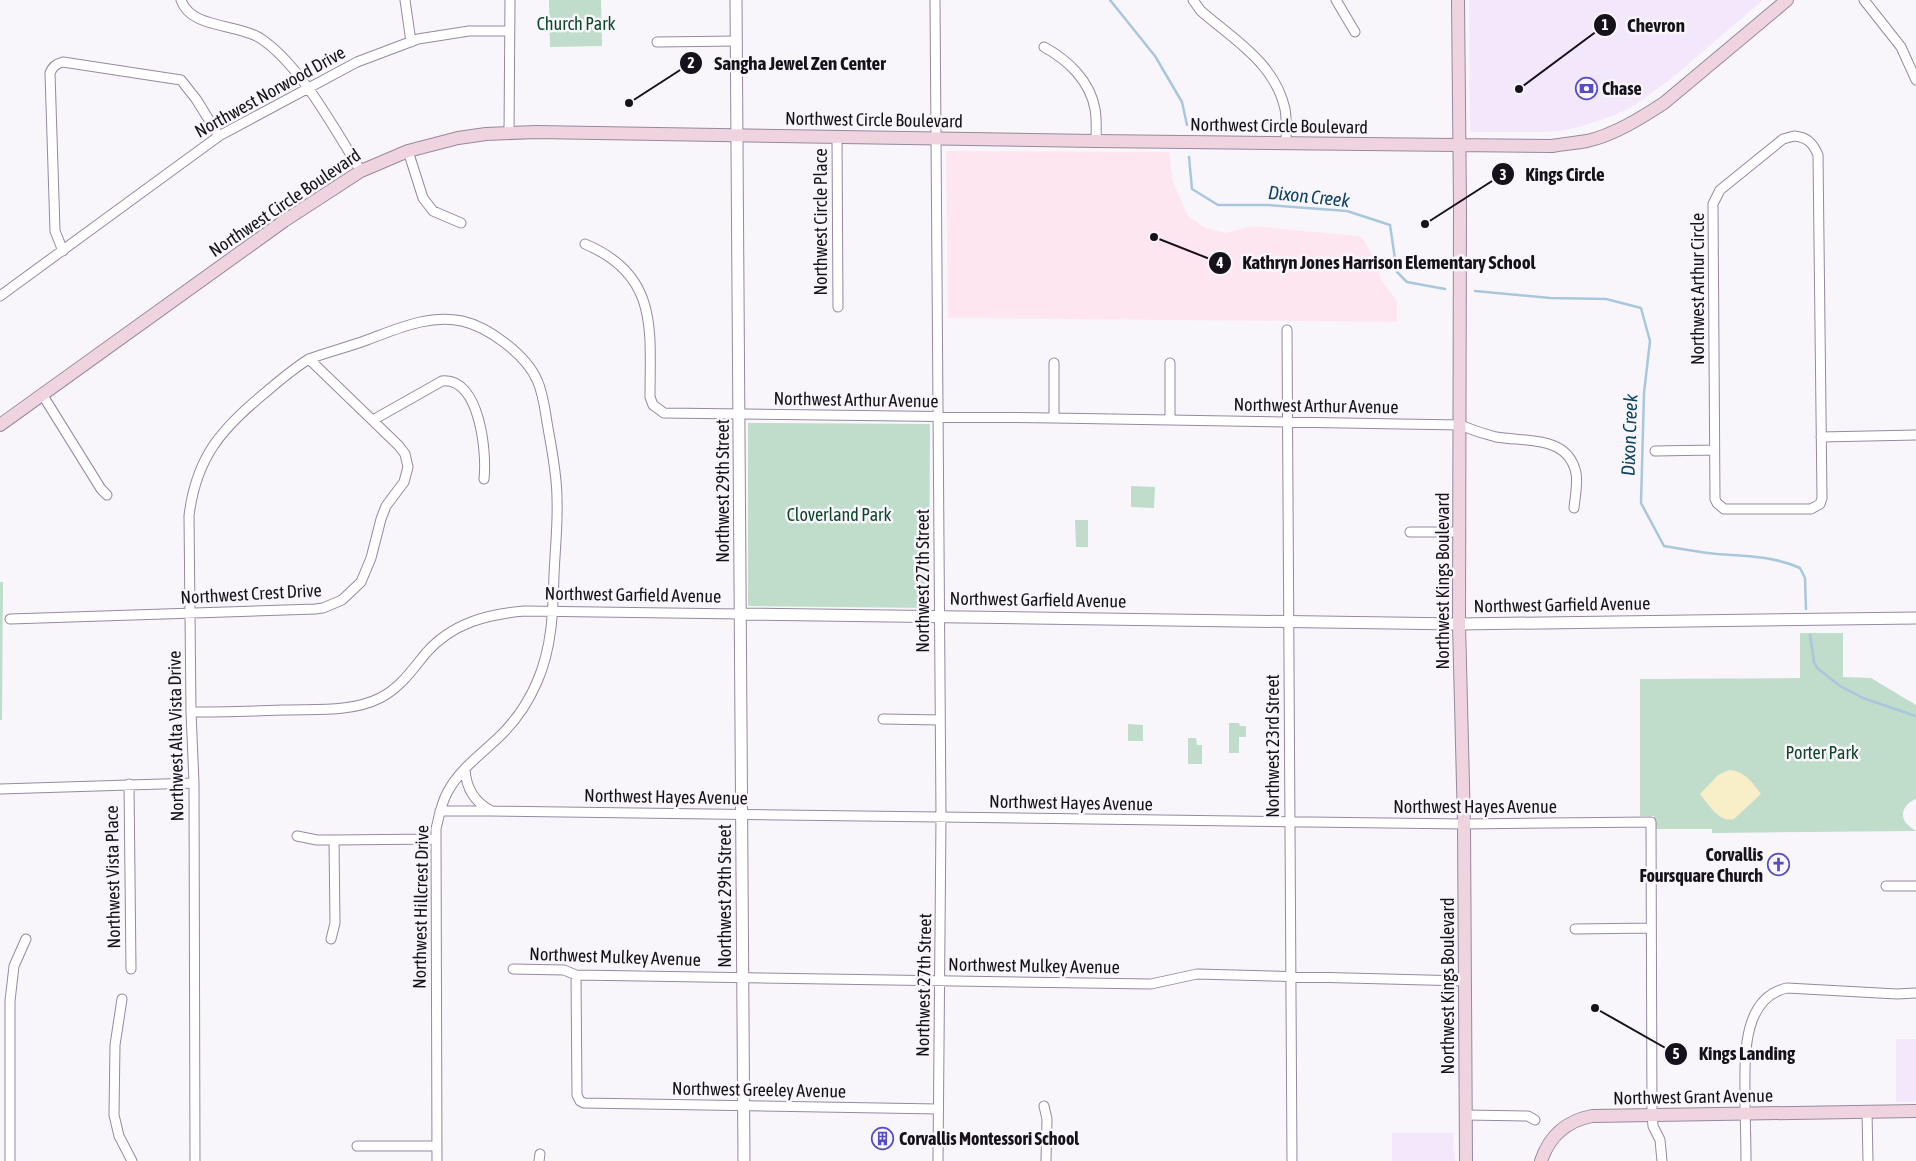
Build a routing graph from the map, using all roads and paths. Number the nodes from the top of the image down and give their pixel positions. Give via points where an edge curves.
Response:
1 (181, 0) edge
2 (404, 0) edge
3 (510, 0) edge
4 (736, 0) edge
5 (935, 0) edge
6 (1193, 0) edge
7 (1336, 0) edge
8 (1458, 0) edge
9 (1787, 0) edge
10 (1864, 0) edge
11 (509, 31) junction
12 (1355, 32) dead end
13 (737, 41) junction
14 (410, 42) junction
15 (657, 42) dead end
16 (1044, 48) dead end
17 (1916, 80) edge
18 (308, 88) junction
19 (509, 133) junction
20 (738, 135) junction
21 (219, 136) junction
22 (837, 137) junction
23 (936, 139) junction
24 (1096, 141) junction
25 (1286, 143) junction
26 (1458, 146) junction
27 (408, 151) junction
28 (361, 171) junction
29 (461, 223) dead end
30 (585, 244) dead end
31 (63, 251) junction
32 (0, 296) edge
33 (838, 307) dead end
34 (1287, 330) dead end
35 (309, 359) junction
36 (1054, 363) dead end
37 (1170, 363) dead end
38 (42, 394) junction
39 (740, 415) junction
40 (938, 418) junction
41 (1054, 418) junction
42 (372, 420) junction
43 (1170, 420) junction
44 (1287, 422) junction
45 (1, 423) edge
46 (1460, 425) junction
47 (1916, 435) edge
48 (1821, 437) junction
49 (1714, 450) junction
50 (1655, 451) dead end
51 (484, 479) dead end
52 (106, 495) dead end
53 (1574, 508) dead end
54 (1410, 532) dead end
55 (1460, 532) junction
56 (553, 612) junction
57 (190, 614) junction
58 (741, 614) junction
59 (940, 616) junction
60 (1916, 618) edge
61 (10, 619) dead end
62 (1288, 621) junction
63 (1460, 624) junction
64 (191, 712) junction
65 (883, 720) dead end
66 (940, 720) junction
67 (465, 769) junction
68 (194, 783) junction
69 (129, 784) junction
70 (0, 789) edge
71 (490, 810) junction
72 (440, 811) junction
73 (742, 814) junction
74 (941, 817) junction
75 (1290, 822) junction
76 (1464, 824) junction
77 (297, 836) dead end
78 (436, 838) junction
79 (334, 840) junction
80 (1886, 886) dead end
81 (1916, 886) edge
82 (1651, 928) junction
83 (1575, 929) dead end
84 (26, 939) dead end
85 (331, 939) dead end
86 (513, 969) dead end
87 (131, 970) dead end
88 (576, 975) junction
89 (1292, 976) junction
90 (744, 978) junction
91 (940, 981) junction
92 (1465, 981) junction
93 (1916, 993) edge
94 (122, 999) dead end
95 (744, 1106) junction
96 (1044, 1106) dead end
97 (938, 1109) junction
98 (1916, 1111) edge
99 (1867, 1112) junction
100 (1745, 1114) junction
101 (1466, 1115) junction
102 (1652, 1115) junction
103 (1535, 1120) dead end
104 (357, 1146) dead end
105 (436, 1146) junction
106 (10, 1161) edge
107 (132, 1161) edge
108 (194, 1161) edge
109 (437, 1161) edge
110 (744, 1161) edge
111 (938, 1161) edge
112 (1046, 1161) edge
113 (1292, 1161) edge
114 (1466, 1161) edge
115 (1541, 1161) edge
116 (1662, 1161) edge
117 (1746, 1161) edge
118 (1868, 1161) edge

1 - 18 street via 197,19 247,31 272,46
2 - 14 street
3 - 11 street
4 - 13 street, Northwest 29th Street
5 - 23 street, Northwest 27th Street
6 - 25 street via 1264,66 1275,81 1285,109
7 - 12 street
8 - 26 main road, Northwest Kings Boulevard
9 - 26 main road, Northwest Circle Boulevard via 1664,103 1602,136 1552,146
10 - 17 street via 1901,47
11 - 14 street, Northwest Norwood Drive via 469,31
11 - 19 street
13 - 15 street
13 - 20 street, Northwest 29th Street
14 - 18 street, Northwest Norwood Drive via 357,62
16 - 24 street via 1072,66 1088,89 1095,111
18 - 21 street, Northwest Norwood Drive
18 - 28 street
19 - 20 main road, Northwest Circle Boulevard
19 - 27 main road, Northwest Circle Boulevard via 458,138
20 - 22 main road, Northwest Circle Boulevard
20 - 39 street, Northwest 29th Street
21 - 31 street, Northwest Norwood Drive
21 - 31 street via 181,80 57,63 50,73 52,138 55,231
22 - 23 main road, Northwest Circle Boulevard
22 - 33 street, Northwest Circle Place
23 - 24 main road, Northwest Circle Boulevard
23 - 40 street, Northwest 27th Street
24 - 25 main road, Northwest Circle Boulevard
25 - 26 main road, Northwest Circle Boulevard
26 - 46 main road, Northwest Kings Boulevard
27 - 28 main road, Northwest Circle Boulevard
27 - 29 street via 423,198 434,210
28 - 38 main road, Northwest Circle Boulevard via 284,221
30 - 39 street, Northwest Arthur Avenue via 612,258 639,290 648,312 650,397 657,410 669,414
31 - 32 street, Northwest Norwood Drive
34 - 44 street, Northwest 23rd Street
35 - 42 street, Northwest Crest Drive
35 - 56 street, Northwest Hillcrest Drive via 419,322 445,320 459,320 477,326 519,354 529,365 540,387 555,472 558,498
35 - 57 street, Northwest Alta Vista Drive via 247,407 214,443 201,467 189,516
36 - 41 street
37 - 43 street
38 - 45 main road, Northwest Circle Boulevard
38 - 52 street
39 - 40 street, Northwest Arthur Avenue
39 - 58 street, Northwest 29th Street
40 - 41 street, Northwest Arthur Avenue
40 - 59 street, Northwest 27th Street
41 - 43 street, Northwest Arthur Avenue
42 - 51 street via 442,381 458,384 471,403 482,431
42 - 57 street, Northwest Crest Drive via 400,446 407,462 407,474 386,506 365,575 353,591 324,608
43 - 44 street, Northwest Arthur Avenue
44 - 46 street, Northwest Arthur Avenue
44 - 62 street, Northwest 23rd Street
46 - 53 street, Northwest Arthur Avenue via 1496,437 1548,442 1560,448 1576,472
46 - 55 main road, Northwest Kings Boulevard
47 - 48 street
48 - 49 street, Northwest Arthur Circle via 1822,498 1820,504 1811,509 1721,507 1715,500
48 - 49 street, Northwest Arthur Circle via 1818,155 1812,143 1794,136 1783,139 1720,190 1715,199
49 - 50 street
54 - 55 street
55 - 63 main road, Northwest Kings Boulevard
56 - 58 street, Northwest Garfield Avenue
56 - 64 street, Northwest Garfield Avenue via 500,613 461,627 433,647 394,690 364,704 339,708
56 - 67 street, Northwest Hillcrest Drive via 549,649 530,696 511,725
57 - 61 street, Northwest Crest Drive
57 - 64 street, Northwest Alta Vista Drive
58 - 59 street, Northwest Garfield Avenue
58 - 73 street, Northwest 29th Street
59 - 62 street, Northwest Garfield Avenue
59 - 66 street, Northwest 27th Street
60 - 63 street, Northwest Garfield Avenue
62 - 63 street, Northwest Garfield Avenue
62 - 75 street, Northwest 23rd Street
63 - 76 main road, Northwest Kings Boulevard
64 - 68 street, Northwest Alta Vista Drive
65 - 66 street
66 - 74 street, Northwest 27th Street
67 - 71 street via 470,792 475,800
67 - 72 street, Northwest Hillcrest Drive via 448,792
68 - 69 street
68 - 108 street, Northwest Alta Vista Drive
69 - 70 street
69 - 87 street, Northwest Vista Place
71 - 72 street, Northwest Hayes Avenue
71 - 73 street, Northwest Hayes Avenue
72 - 78 street, Northwest Hillcrest Drive
73 - 74 street, Northwest Hayes Avenue
73 - 90 street, Northwest 29th Street
74 - 75 street, Northwest Hayes Avenue
74 - 91 street, Northwest 27th Street
75 - 76 street, Northwest Hayes Avenue
75 - 89 street, Northwest 23rd Street
76 - 82 street, Northwest Hayes Avenue via 1651,822
76 - 92 main road, Northwest Kings Boulevard
77 - 79 street
78 - 79 street
78 - 105 street, Northwest Hillcrest Drive
79 - 85 street via 335,923
80 - 81 street
82 - 83 street
82 - 102 street
84 - 106 street via 14,966 10,1001
86 - 88 street, Northwest Mulkey Avenue via 564,970
88 - 90 street, Northwest Mulkey Avenue
88 - 95 street, Northwest Greeley Avenue via 577,1095 580,1101 584,1104
89 - 91 street, Northwest Mulkey Avenue via 1197,974 1151,984
89 - 92 street, Northwest Mulkey Avenue
89 - 113 street, Northwest 23rd Street
90 - 91 street, Northwest Mulkey Avenue
90 - 95 street, Northwest 29th Street
91 - 97 street, Northwest 27th Street
92 - 101 main road, Northwest Kings Boulevard
93 - 100 street via 1794,988 1774,992 1761,1004 1749,1030 1745,1058
94 - 107 street via 115,1045 114,1115 119,1136
95 - 97 street, Northwest Greeley Avenue
95 - 110 street, Northwest 29th Street
96 - 112 street via 1047,1119
97 - 111 street, Northwest 27th Street
98 - 99 main road, Northwest Grant Avenue
99 - 100 main road, Northwest Grant Avenue
99 - 118 street
100 - 102 main road, Northwest Grant Avenue
100 - 117 street
101 - 103 street via 1528,1116
101 - 114 main road, Northwest Kings Boulevard
102 - 115 main road, Northwest Grant Avenue via 1592,1116 1572,1122 1556,1134
102 - 116 street via 1660,1140
104 - 105 street
105 - 109 street, Northwest Hillcrest Drive

